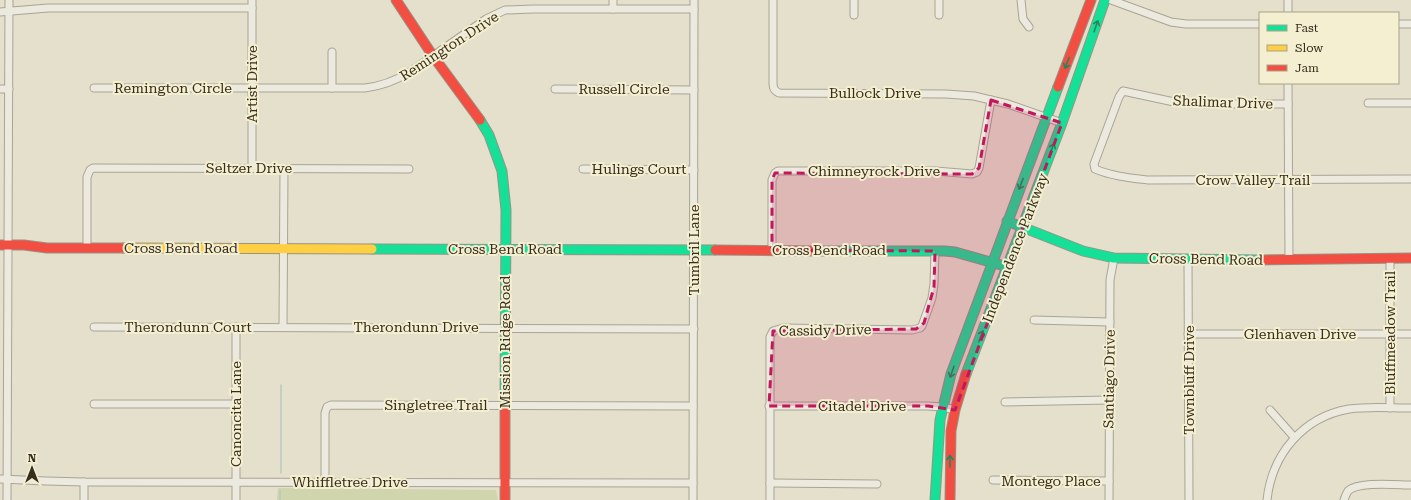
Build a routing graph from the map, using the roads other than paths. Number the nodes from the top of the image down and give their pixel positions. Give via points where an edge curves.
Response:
1 (9, 0) edge
2 (252, 0) edge
3 (396, 0) edge
4 (533, 0) edge
5 (614, 0) edge
6 (694, 0) edge
7 (773, 0) edge
8 (854, 0) edge
9 (939, 0) edge
10 (1021, 0) edge
11 (1091, 0) edge
12 (1105, 0) edge
13 (1111, 0) edge
14 (1288, 0) edge
15 (88, 4) edge
16 (168, 4) edge
17 (252, 8) junction
18 (533, 9) junction
19 (614, 9) junction
20 (694, 9) junction
21 (0, 12) edge
22 (9, 12) junction
23 (1288, 12) edge
24 (854, 15) dead end
25 (939, 15) dead end
26 (1259, 24) edge
27 (1399, 24) edge
28 (1411, 24) edge
29 (1029, 27) dead end
30 (332, 52) dead end
31 (433, 56) junction
32 (1288, 84) edge
33 (94, 88) dead end
34 (252, 88) junction
35 (332, 88) junction
36 (0, 89) edge
37 (9, 89) junction
38 (555, 89) dead end
39 (694, 90) junction
40 (991, 100) junction
41 (1368, 103) dead end
42 (1411, 103) edge
43 (1288, 104) junction
44 (1046, 117) junction
45 (1062, 123) junction
46 (0, 166) edge
47 (8, 166) junction
48 (252, 168) junction
49 (284, 169) junction
50 (409, 169) dead end
51 (583, 169) dead end
52 (1096, 169) joint
53 (694, 170) junction
54 (1411, 179) edge
55 (1288, 180) junction
56 (1007, 221) junction
57 (1022, 227) junction
58 (4, 245) edge
59 (87, 248) junction
60 (284, 249) junction
61 (505, 249) junction
62 (694, 250) junction
63 (772, 250) junction
64 (935, 251) junction
65 (1114, 258) junction
66 (1390, 258) junction
67 (1411, 258) edge
68 (1188, 260) junction
69 (1289, 260) junction
70 (992, 262) junction
71 (1008, 266) junction
72 (1034, 320) dead end
73 (1110, 322) junction
74 (4, 324) edge
75 (94, 326) dead end
76 (283, 327) junction
77 (236, 328) junction
78 (504, 328) junction
79 (694, 329) junction
80 (1188, 334) junction
81 (1390, 334) junction
82 (1411, 334) edge
83 (1109, 400) junction
84 (4, 401) edge
85 (1005, 402) dead end
86 (94, 404) dead end
87 (236, 404) junction
88 (504, 405) junction
89 (693, 406) junction
90 (770, 406) junction
91 (942, 407) junction
92 (1390, 408) junction
93 (1411, 408) edge
94 (955, 410) junction
95 (1270, 410) dead end
96 (1294, 437) junction
97 (4, 479) edge
98 (993, 480) dead end
99 (1109, 481) junction
100 (84, 482) junction
101 (236, 482) junction
102 (325, 482) junction
103 (504, 483) junction
104 (770, 483) junction
105 (693, 484) junction
106 (877, 484) dead end
107 (1411, 485) edge
108 (7, 500) edge
109 (84, 500) edge
110 (236, 500) edge
111 (506, 500) edge
112 (693, 500) edge
113 (770, 500) edge
114 (935, 500) edge
115 (950, 500) edge
116 (1109, 500) edge
117 (1189, 500) edge
118 (1267, 500) edge
119 (1344, 500) edge

1 - 22 street
2 - 17 street, Artist Drive
3 - 31 street, Mission Ridge Road
4 - 18 street
5 - 19 street
6 - 20 street, Tumbril Lane
7 - 40 street, Bullock Drive via 772,81 775,91 779,93 946,94
8 - 24 street
9 - 25 street
10 - 29 street via 1022,19
11 -> 44 street, Independence Parkway
45 -> 12 street, Independence Parkway
13 - 26 street via 1171,22
14 - 23 street
15 - 16 street
15 - 22 street
16 - 17 street
17 - 34 street, Artist Drive
18 - 19 street, Remington Drive
18 - 31 street, Remington Drive via 510,10 496,14
19 - 20 street, Remington Drive
20 - 39 street, Tumbril Lane
21 - 22 street
22 - 37 street
27 - 28 street
30 - 35 street
31 - 35 street, Remington Drive via 387,84 365,88
31 - 61 street, Mission Ridge Road via 489,135 498,158 505,198
32 - 43 street
33 - 34 street, Remington Circle
34 - 35 street, Remington Drive
34 - 48 street, Artist Drive
36 - 37 street
37 - 47 street
38 - 39 street, Russell Circle
39 - 53 street, Tumbril Lane
40 - 44 street, Bullock Drive
40 - 63 street, Chimneyrock Drive via 979,168 972,174 936,171 784,170 775,173 772,180
41 - 42 street
43 - 52 street, Shalimar Drive via 1174,102 1123,91 1094,164
43 - 55 street
44 - 45 street, Bullock Drive
44 -> 56 street, Independence Parkway
57 -> 45 street, Independence Parkway
46 - 47 street
47 - 58 street
48 - 49 street, Seltzer Drive
48 - 59 street, Seltzer Drive via 93,168 87,177
49 - 50 street, Seltzer Drive
49 - 60 street
51 - 53 street, Hulings Court
52 - 55 street, Crow Valley Trail via 1148,180
53 - 62 street, Tumbril Lane
54 - 55 street, Crow Valley Trail
55 - 69 street
56 - 57 street, Cross Bend Road
56 - 70 street, Independence Parkway
57 - 65 street, Cross Bend Road via 1083,251
57 - 71 street, Independence Parkway
58 - 59 street, Cross Bend Road
58 - 74 street
59 - 60 street, Cross Bend Road
60 - 61 street, Cross Bend Road
60 - 76 street
61 - 62 street, Cross Bend Road
61 - 78 street, Mission Ridge Road
62 - 63 street, Cross Bend Road
62 - 79 street, Tumbril Lane
63 - 64 street, Cross Bend Road
64 - 70 street, Cross Bend Road via 955,252
64 - 90 street, Cassidy Drive via 934,290 924,323 920,328 772,330
65 - 68 street, Cross Bend Road
65 - 73 street, Santiago Drive via 1110,280
66 - 67 street, Cross Bend Road
66 - 69 street, Cross Bend Road
66 - 81 street, Bluffmeadow Trail
68 - 69 street, Cross Bend Road
68 - 80 street, Townbluff Drive
70 - 71 street, Cross Bend Road
70 -> 91 street, Independence Parkway via 951,374
94 -> 71 street, Independence Parkway via 962,385
72 - 73 street
73 - 83 street, Santiago Drive
74 - 84 street
75 - 77 street, Therondunn Court
76 - 77 street, Therondunn Court
76 - 78 street, Therondunn Drive
77 - 87 street, Canoncita Lane
78 - 79 street, Therondunn Drive
78 - 88 street, Mission Ridge Road
79 - 89 street, Tumbril Lane
80 - 81 street, Glenhaven Drive
80 - 117 street, Townbluff Drive
81 - 82 street, Glenhaven Drive
81 - 92 street, Bluffmeadow Trail
83 - 85 street
83 - 99 street, Santiago Drive
84 - 97 street
86 - 87 street
87 - 101 street, Canoncita Lane
88 - 89 street, Singletree Trail
88 - 102 street, Singletree Trail via 331,405 325,413
88 - 103 street, Mission Ridge Road
89 - 105 street, Tumbril Lane
90 - 91 street, Citadel Drive
90 - 104 street, Cassidy Drive
91 - 94 street, Citadel Drive
91 - 114 street, Independence Parkway
92 - 93 street
92 - 96 street via 1364,408 1340,412 1321,419
115 -> 94 street, Independence Parkway via 950,440
95 - 96 street
96 - 118 street via 1283,451 1270,478
97 - 100 street, Whiffletree Drive
97 - 108 street
98 - 99 street, Montego Place
99 - 116 street, Santiago Drive
100 - 101 street, Whiffletree Drive
100 - 109 street
101 - 102 street, Whiffletree Drive
101 - 110 street, Canoncita Lane
102 - 103 street, Whiffletree Drive
103 - 105 street, Whiffletree Drive
103 - 111 street, Mission Ridge Road
104 - 106 street
104 - 113 street, Cassidy Drive
105 - 112 street, Tumbril Lane
107 - 119 street via 1358,487 1348,492

